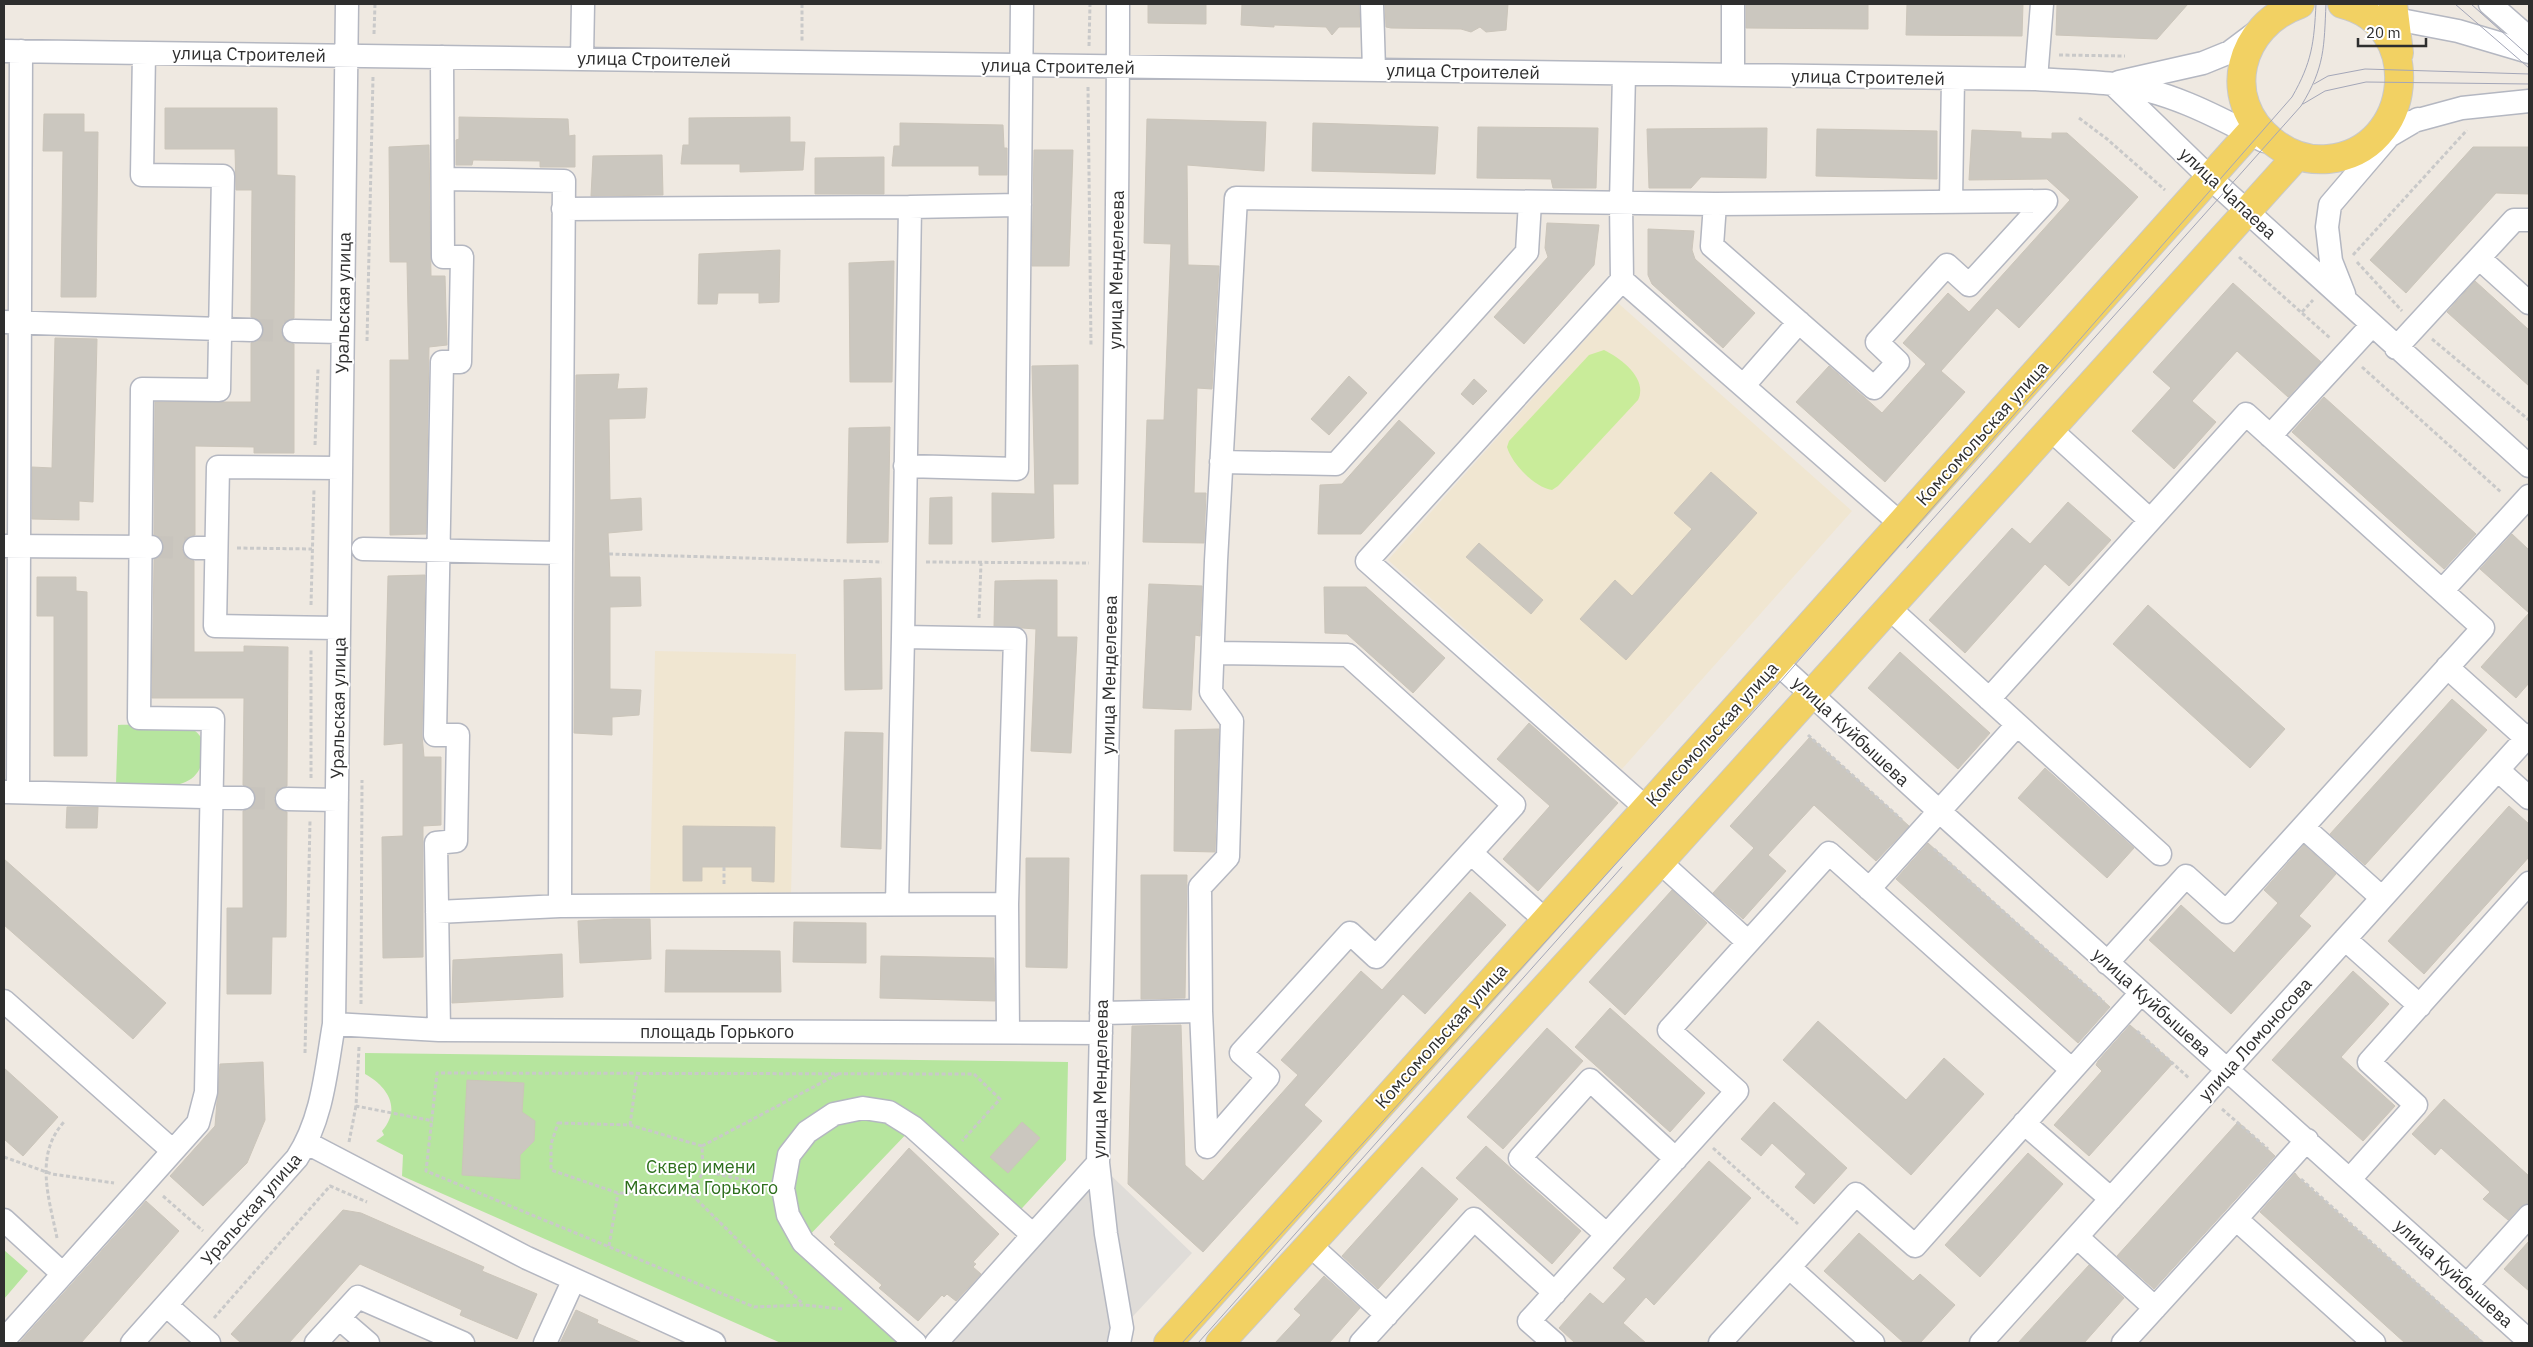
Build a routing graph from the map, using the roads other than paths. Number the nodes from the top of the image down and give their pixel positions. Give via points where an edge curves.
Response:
1 (347, 4) edge
2 (582, 4) edge
3 (1022, 4) edge
4 (1118, 4) edge
5 (1372, 4) edge
6 (1733, 4) edge
7 (2042, 4) edge
8 (2300, 4) edge
9 (2490, 4) edge
10 (2352, 8) edge
11 (2394, 11) edge
12 (2264, 17) edge
13 (2529, 38) edge
14 (12, 51) edge
15 (2529, 52) edge
16 (144, 53) junction
17 (346, 55) junction
18 (442, 57) junction
19 (582, 58) junction
20 (1022, 65) junction
21 (1119, 67) junction
22 (2399, 67) junction
23 (1374, 70) junction
24 (1624, 74) junction
25 (1733, 75) junction
26 (1953, 78) junction
27 (2036, 79) junction
28 (2113, 84) junction
29 (2529, 101) edge
30 (2418, 119) junction
31 (2252, 129) junction
32 (2371, 140) junction
33 (2290, 153) junction
34 (2210, 177) junction
35 (443, 179) junction
36 (1951, 201) junction
37 (1530, 202) junction
38 (1621, 202) junction
39 (1715, 204) junction
40 (1020, 205) junction
41 (2330, 205) junction
42 (910, 206) junction
43 (563, 209) junction
44 (2247, 211) junction
45 (2529, 220) edge
46 (2480, 258) junction
47 (1622, 280) junction
48 (2346, 300) junction
49 (2529, 303) edge
50 (1799, 322) junction
51 (12, 323) edge
52 (2372, 325) junction
53 (220, 329) junction
54 (251, 330) tunnel mouth
55 (294, 331) tunnel mouth
56 (342, 332) junction
57 (2396, 348) junction
58 (1744, 385) junction
59 (2051, 430) junction
60 (2270, 436) junction
61 (1221, 462) junction
62 (2528, 462) edge
63 (905, 466) junction
64 (341, 468) junction
65 (2524, 502) edge
66 (2150, 520) junction
67 (1900, 524) junction
68 (11, 546) edge
69 (146, 547) junction
70 (363, 549) dead end
71 (439, 552) junction
72 (561, 553) junction
73 (2442, 591) junction
74 (1889, 608) junction
75 (339, 628) junction
76 (903, 637) junction
77 (1214, 653) junction
78 (1776, 662) junction
79 (2447, 667) junction
80 (1811, 694) junction
81 (1989, 699) junction
82 (2017, 725) junction
83 (2528, 737) edge
84 (2498, 770) junction
85 (11, 792) edge
86 (212, 797) junction
87 (243, 798) tunnel mouth
88 (2529, 798) edge
89 (287, 799) tunnel mouth
90 (337, 800) junction
91 (1646, 808) junction
92 (1939, 811) junction
93 (2303, 827) junction
94 (1471, 853) junction
95 (2160, 854) dead end
96 (1660, 862) junction
97 (1869, 889) junction
98 (2525, 896) edge
99 (2382, 898) junction
100 (897, 904) junction
101 (1006, 904) junction
102 (560, 906) junction
103 (437, 912) junction
104 (1544, 920) junction
105 (2345, 940) junction
106 (1748, 942) junction
107 (2107, 963) junction
108 (2141, 993) junction
109 (4, 1001) edge
110 (2420, 1006) junction
111 (1201, 1011) junction
112 (1101, 1023) junction
113 (334, 1024) junction
114 (439, 1030) junction
115 (1008, 1031) junction
116 (2072, 1070) junction
117 (2228, 1070) junction
118 (2024, 1123) junction
119 (2307, 1140) junction
120 (307, 1143) junction
121 (173, 1151) junction
122 (1676, 1159) junction
123 (1098, 1163) junction
124 (2350, 1179) junction
125 (2111, 1200) junction
126 (2529, 1216) edge
127 (2236, 1219) junction
128 (4, 1220) edge
129 (1032, 1235) junction
130 (1607, 1236) junction
131 (2077, 1236) junction
132 (1310, 1245) junction
133 (1790, 1268) junction
134 (64, 1274) junction
135 (2468, 1285) junction
136 (570, 1288) dead end
137 (1555, 1293) junction
138 (166, 1305) junction
139 (2155, 1308) junction
140 (1386, 1315) junction
141 (339, 1318) junction
142 (204, 1339) edge
143 (4, 1340) edge
144 (2526, 1341) edge
145 (1723, 1342) edge
146 (132, 1343) edge
147 (316, 1343) edge
148 (368, 1343) edge
149 (463, 1343) edge
150 (545, 1343) edge
151 (714, 1343) edge
152 (915, 1343) edge
153 (936, 1343) edge
154 (1119, 1343) edge
155 (1168, 1343) edge
156 (1220, 1343) edge
157 (1361, 1343) edge
158 (1554, 1343) edge
159 (1873, 1343) edge
160 (1981, 1343) edge
161 (2123, 1343) edge
162 (2374, 1343) edge

1 - 17 street, Уральская улица
2 - 19 street
3 - 20 street
4 - 21 street, улица Менделеева
5 - 23 street
6 - 25 street
7 - 27 street
8 - 12 main road
9 - 13 street
10 - 11 street
10 - 22 main road via 2386,34
11 - 15 street
11 - 22 main road
12 - 28 street, улица Строителей via 2190,64
12 - 31 main road via 2244,62 2242,79
14 - 16 street, улица Строителей
14 - 51 street
16 - 17 street, улица Строителей
16 - 53 street via 142,176 223,176
17 - 18 street, улица Строителей
17 - 56 street, Уральская улица
18 - 19 street, улица Строителей
18 - 35 street
19 - 20 street, улица Строителей
20 - 21 street, улица Строителей
20 - 40 street
21 - 23 street, улица Строителей
21 - 112 street, улица Менделеева
22 - 32 main road via 2397,101
23 - 24 street, улица Строителей
24 - 25 street, улица Строителей
24 - 38 street
25 - 26 street, улица Строителей
26 - 27 street, улица Строителей
26 - 36 street
27 - 28 street, улица Строителей
28 - 31 street, улица Строителей via 2172,99
28 - 34 street, улица Чапаева
29 - 30 street via 2462,108
30 - 32 street
30 - 41 street via 2390,136
31 - 33 main road
31 - 34 main road, Комсомольская улица
32 - 33 main road via 2346,155 2328,159
32 - 41 street, улица Чапаева via 2350,165
33 - 44 main road
34 - 44 street, улица Чапаева
34 - 67 main road, Комсомольская улица
35 - 43 street via 564,181
35 - 71 street via 443,257 462,256 460,362 442,362
36 - 39 street
36 - 50 street via 2046,201 1969,285 1947,265 1877,342 1898,362 1874,388
37 - 38 street
37 - 61 street via 1527,252 1336,464
37 - 61 street via 1236,198
38 - 39 street
38 - 47 street
39 - 50 street via 1712,246
40 - 42 street
40 - 63 street via 1017,469
41 - 48 street, улица Чапаева via 2327,227 2331,261
42 - 43 street
42 - 63 street
43 - 72 street
44 - 48 street, улица Чапаева
44 - 59 main road
45 - 46 street via 2514,220
46 - 49 street
46 - 57 street
47 - 58 street
47 - 91 street via 1367,560
48 - 52 street, улица Чапаева
50 - 58 street
51 - 53 street
51 - 68 street
52 - 57 street, улица Чапаева
52 - 60 street
53 - 54 street
53 - 69 street via 219,390 142,389
55 - 56 street
56 - 64 street, Уральская улица
57 - 62 street, улица Чапаева
58 - 67 street
59 - 66 street
59 - 74 main road
60 - 66 street via 2246,414
60 - 73 street
61 - 77 street
63 - 76 street
64 - 75 street, Уральская улица
64 - 75 street via 218,467 206,548 215,626
65 - 73 street
66 - 81 street
67 - 78 main road, Комсомольская улица
68 - 69 street
68 - 85 street
69 - 86 street via 139,718 213,719
70 - 71 street
71 - 72 street
71 - 103 street via 435,734 458,735 456,841 436,843
72 - 102 street
73 - 79 street via 2483,628
74 - 80 main road
74 - 81 street
75 - 90 street, Уральская улица
76 - 100 street
76 - 101 street via 1015,638
77 - 94 street via 1348,655 1514,805
77 - 111 street via 1211,692 1232,721 1229,847 1228,857 1200,887
78 - 80 street, улица Куйбышева
78 - 91 main road, Комсомольская улица
79 - 83 street
79 - 93 street
80 - 92 street, улица Куйбышева
80 - 96 main road
81 - 82 street
82 - 92 street
82 - 95 street
83 - 84 street, улица Ломоносова
84 - 88 street
84 - 99 street, улица Ломоносова
85 - 86 street
86 - 87 street
86 - 121 street via 206,1092 198,1123
89 - 90 street
90 - 113 street, Уральская улица
91 - 104 main road, Комсомольская улица
92 - 97 street
92 - 107 street, улица Куйбышева
93 - 99 street
93 - 107 street via 2226,912 2186,876
94 - 104 street
94 - 111 street via 1376,957 1350,933 1247,1046 1241,1053 1268,1077 1207,1147
96 - 106 street
96 - 132 main road
97 - 106 street via 1829,852
97 - 116 street
98 - 110 street
99 - 105 street, улица Ломоносова
100 - 101 street
100 - 102 street
101 - 115 street
102 - 103 street
103 - 114 street
104 - 155 main road, Комсомольская улица
105 - 110 street
105 - 117 street, улица Ломоносова
106 - 122 street via 1669,1030 1737,1091
107 - 108 street, улица Куйбышева
108 - 116 street
108 - 117 street, улица Куйбышева
109 - 121 street
110 - 124 street via 2369,1062 2416,1105
111 - 112 street, площадь Горького
112 - 115 street, площадь Горького
112 - 123 street, улица Менделеева
113 - 114 street, площадь Горького
113 - 120 street, Уральская улица via 318,1116
114 - 115 street, площадь Горького
116 - 118 street
117 - 119 street, улица Куйбышева
117 - 125 street, улица Ломоносова
118 - 125 street
118 - 133 street via 1915,1246 1856,1194
119 - 124 street, улица Куйбышева
119 - 127 street
120 - 138 street, Уральская улица
120 - 151 street via 527,1258
121 - 134 street
122 - 130 street
122 - 130 street via 1590,1080 1520,1158
123 - 129 street
123 - 154 street, улица Менделеева via 1122,1328
124 - 135 street, улица Куйбышева
125 - 131 street, улица Ломоносова
126 - 135 street
127 - 139 street
127 - 162 street
128 - 134 street
129 - 152 street via 913,1128 889,1112 856,1110 834,1114 807,1132 789,1155 783,1188 788,1215 803,1242
129 - 153 street
130 - 137 street
131 - 139 street
131 - 160 street, улица Ломоносова
132 - 140 street
132 - 156 main road
133 - 145 street
133 - 159 street
134 - 143 street
135 - 144 street, улица Куйбышева
136 - 150 street
137 - 140 street via 1474,1219
137 - 158 street via 1529,1321
138 - 142 street
138 - 146 street, Уральская улица
139 - 161 street
140 - 157 street
141 - 147 street
141 - 148 street
141 - 149 street via 358,1297

